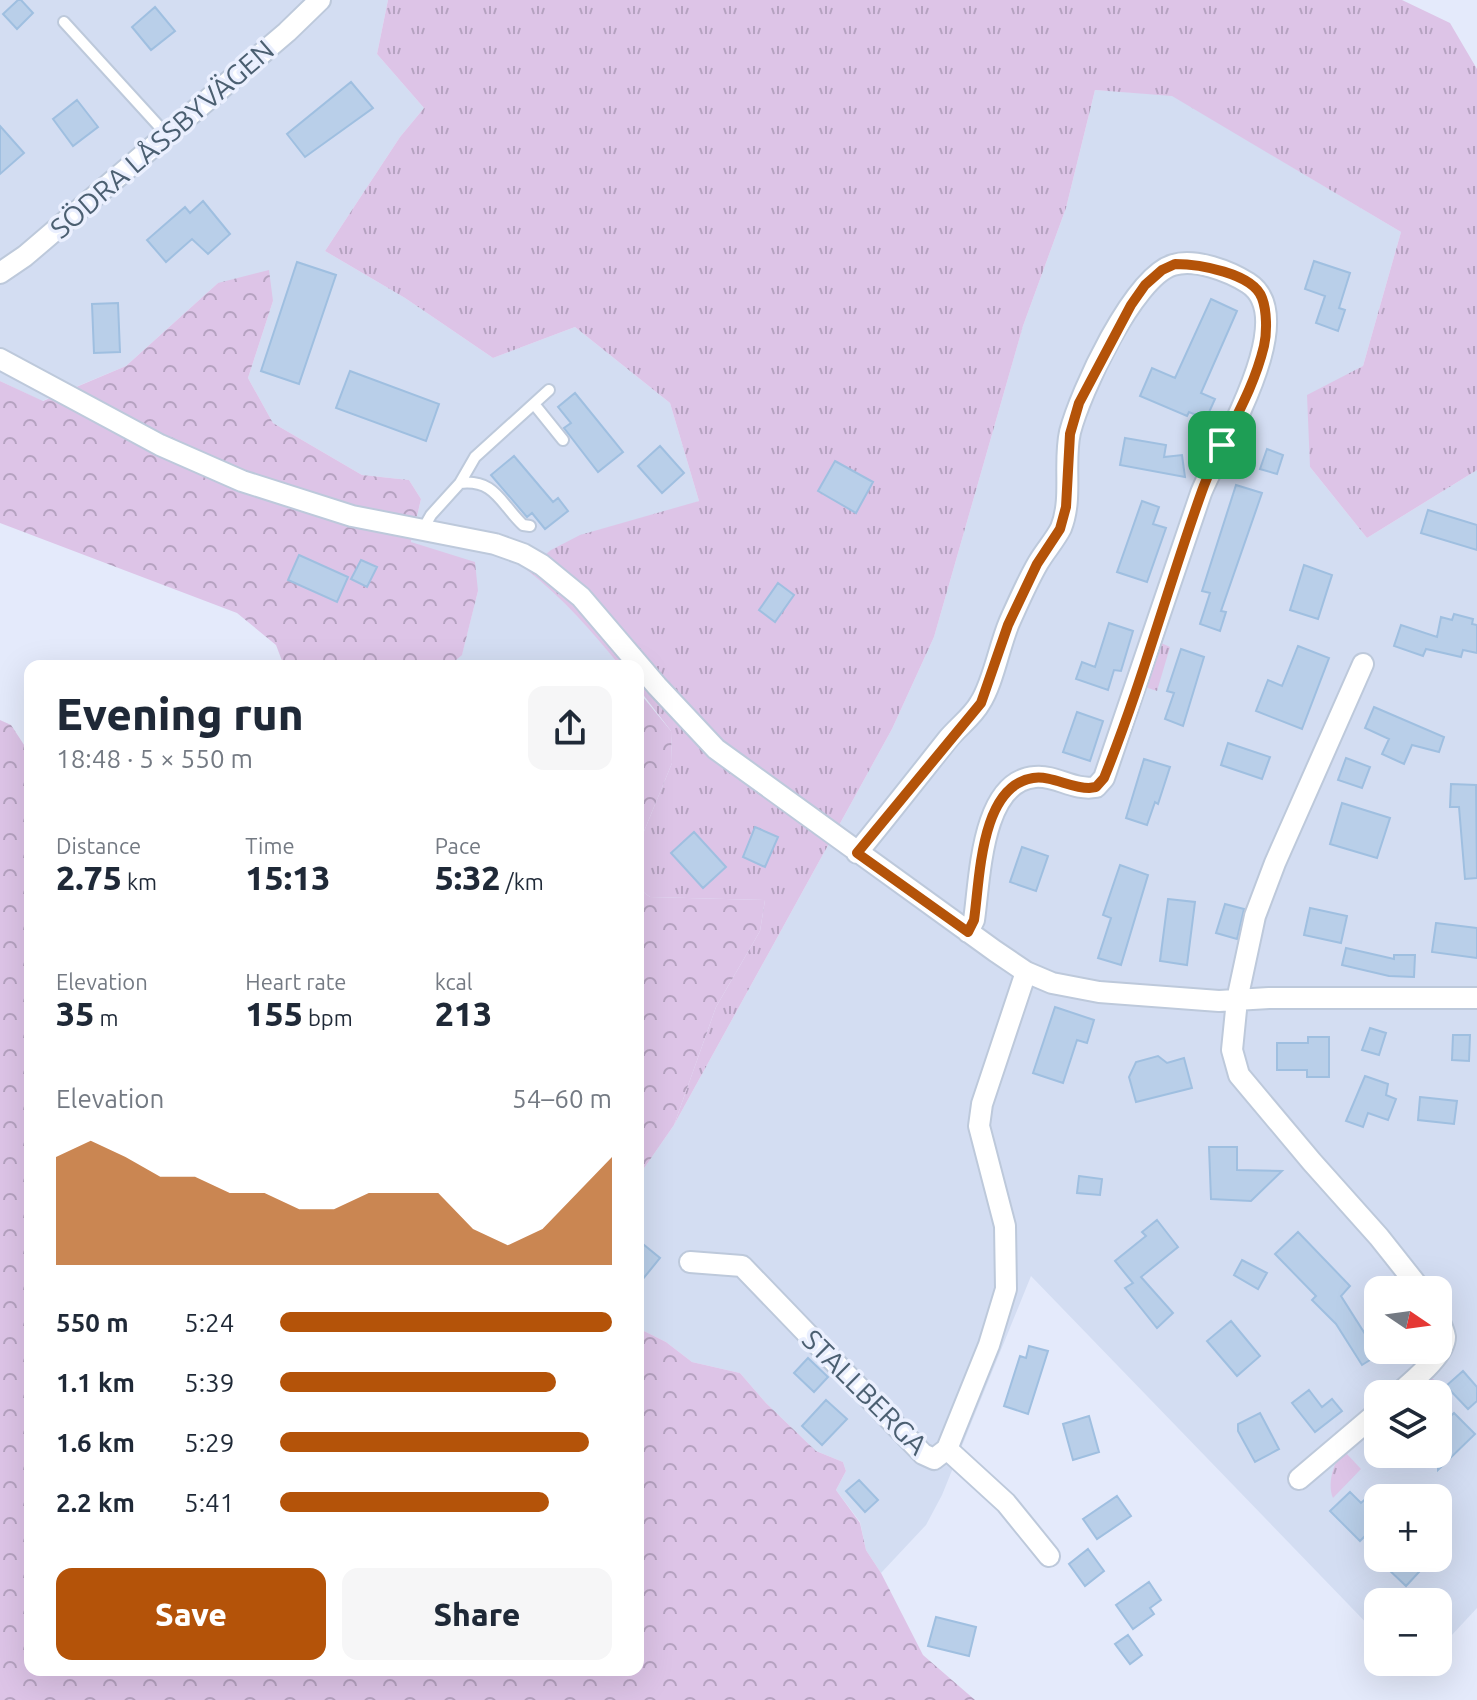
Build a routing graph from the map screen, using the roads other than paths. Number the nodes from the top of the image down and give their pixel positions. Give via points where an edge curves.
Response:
1 (320, 0) edge
2 (64, 22) dead end
3 (167, 135) junction
4 (0, 273) edge
5 (0, 359) edge
6 (549, 390) dead end
7 (534, 404) junction
8 (563, 440) dead end
9 (460, 483) junction
10 (530, 526) dead end
11 (423, 529) junction
12 (635, 660) edge
13 (1363, 664) dead end
14 (644, 671) edge
15 (857, 853) junction
16 (968, 932) junction
17 (1026, 972) junction
18 (1477, 998) edge
19 (1237, 1000) junction
20 (690, 1262) dead end
21 (1410, 1276) edge
22 (1429, 1364) edge
23 (1412, 1380) edge
24 (1364, 1424) edge
25 (947, 1449) junction
26 (1299, 1479) dead end
27 (1049, 1556) dead end

1 - 3 street, SÖDRA LÅSSBYVÄGEN
2 - 3 lane
3 - 4 street, SÖDRA LÅSSBYVÄGEN
5 - 11 street via 160,445 242,481 352,516
6 - 7 lane
7 - 8 lane
7 - 9 lane via 475,457
9 - 10 lane via 487,485 516,519
9 - 11 lane
11 - 12 street via 495,544 542,565 581,597
13 - 19 street via 1271,873 1247,947
14 - 15 street via 716,749
15 - 16 street
15 - 16 street via 981,703 1008,625 1060,529 1070,434 1079,403 1131,305 1154,277 1175,264 1210,267 1247,282 1262,299 1265,342 1249,395 1201,493 1104,778 1089,788 1035,777 1006,792 989,825
16 - 17 street
17 - 19 street via 1099,992
17 - 25 street, STALLBERGA via 979,1126 1005,1226 1006,1289
18 - 19 street
19 - 21 street via 1232,1050 1239,1075
20 - 25 street, STALLBERGA via 742,1266 923,1454 934,1459
22 - 23 street
24 - 26 street
25 - 27 street via 1006,1503

